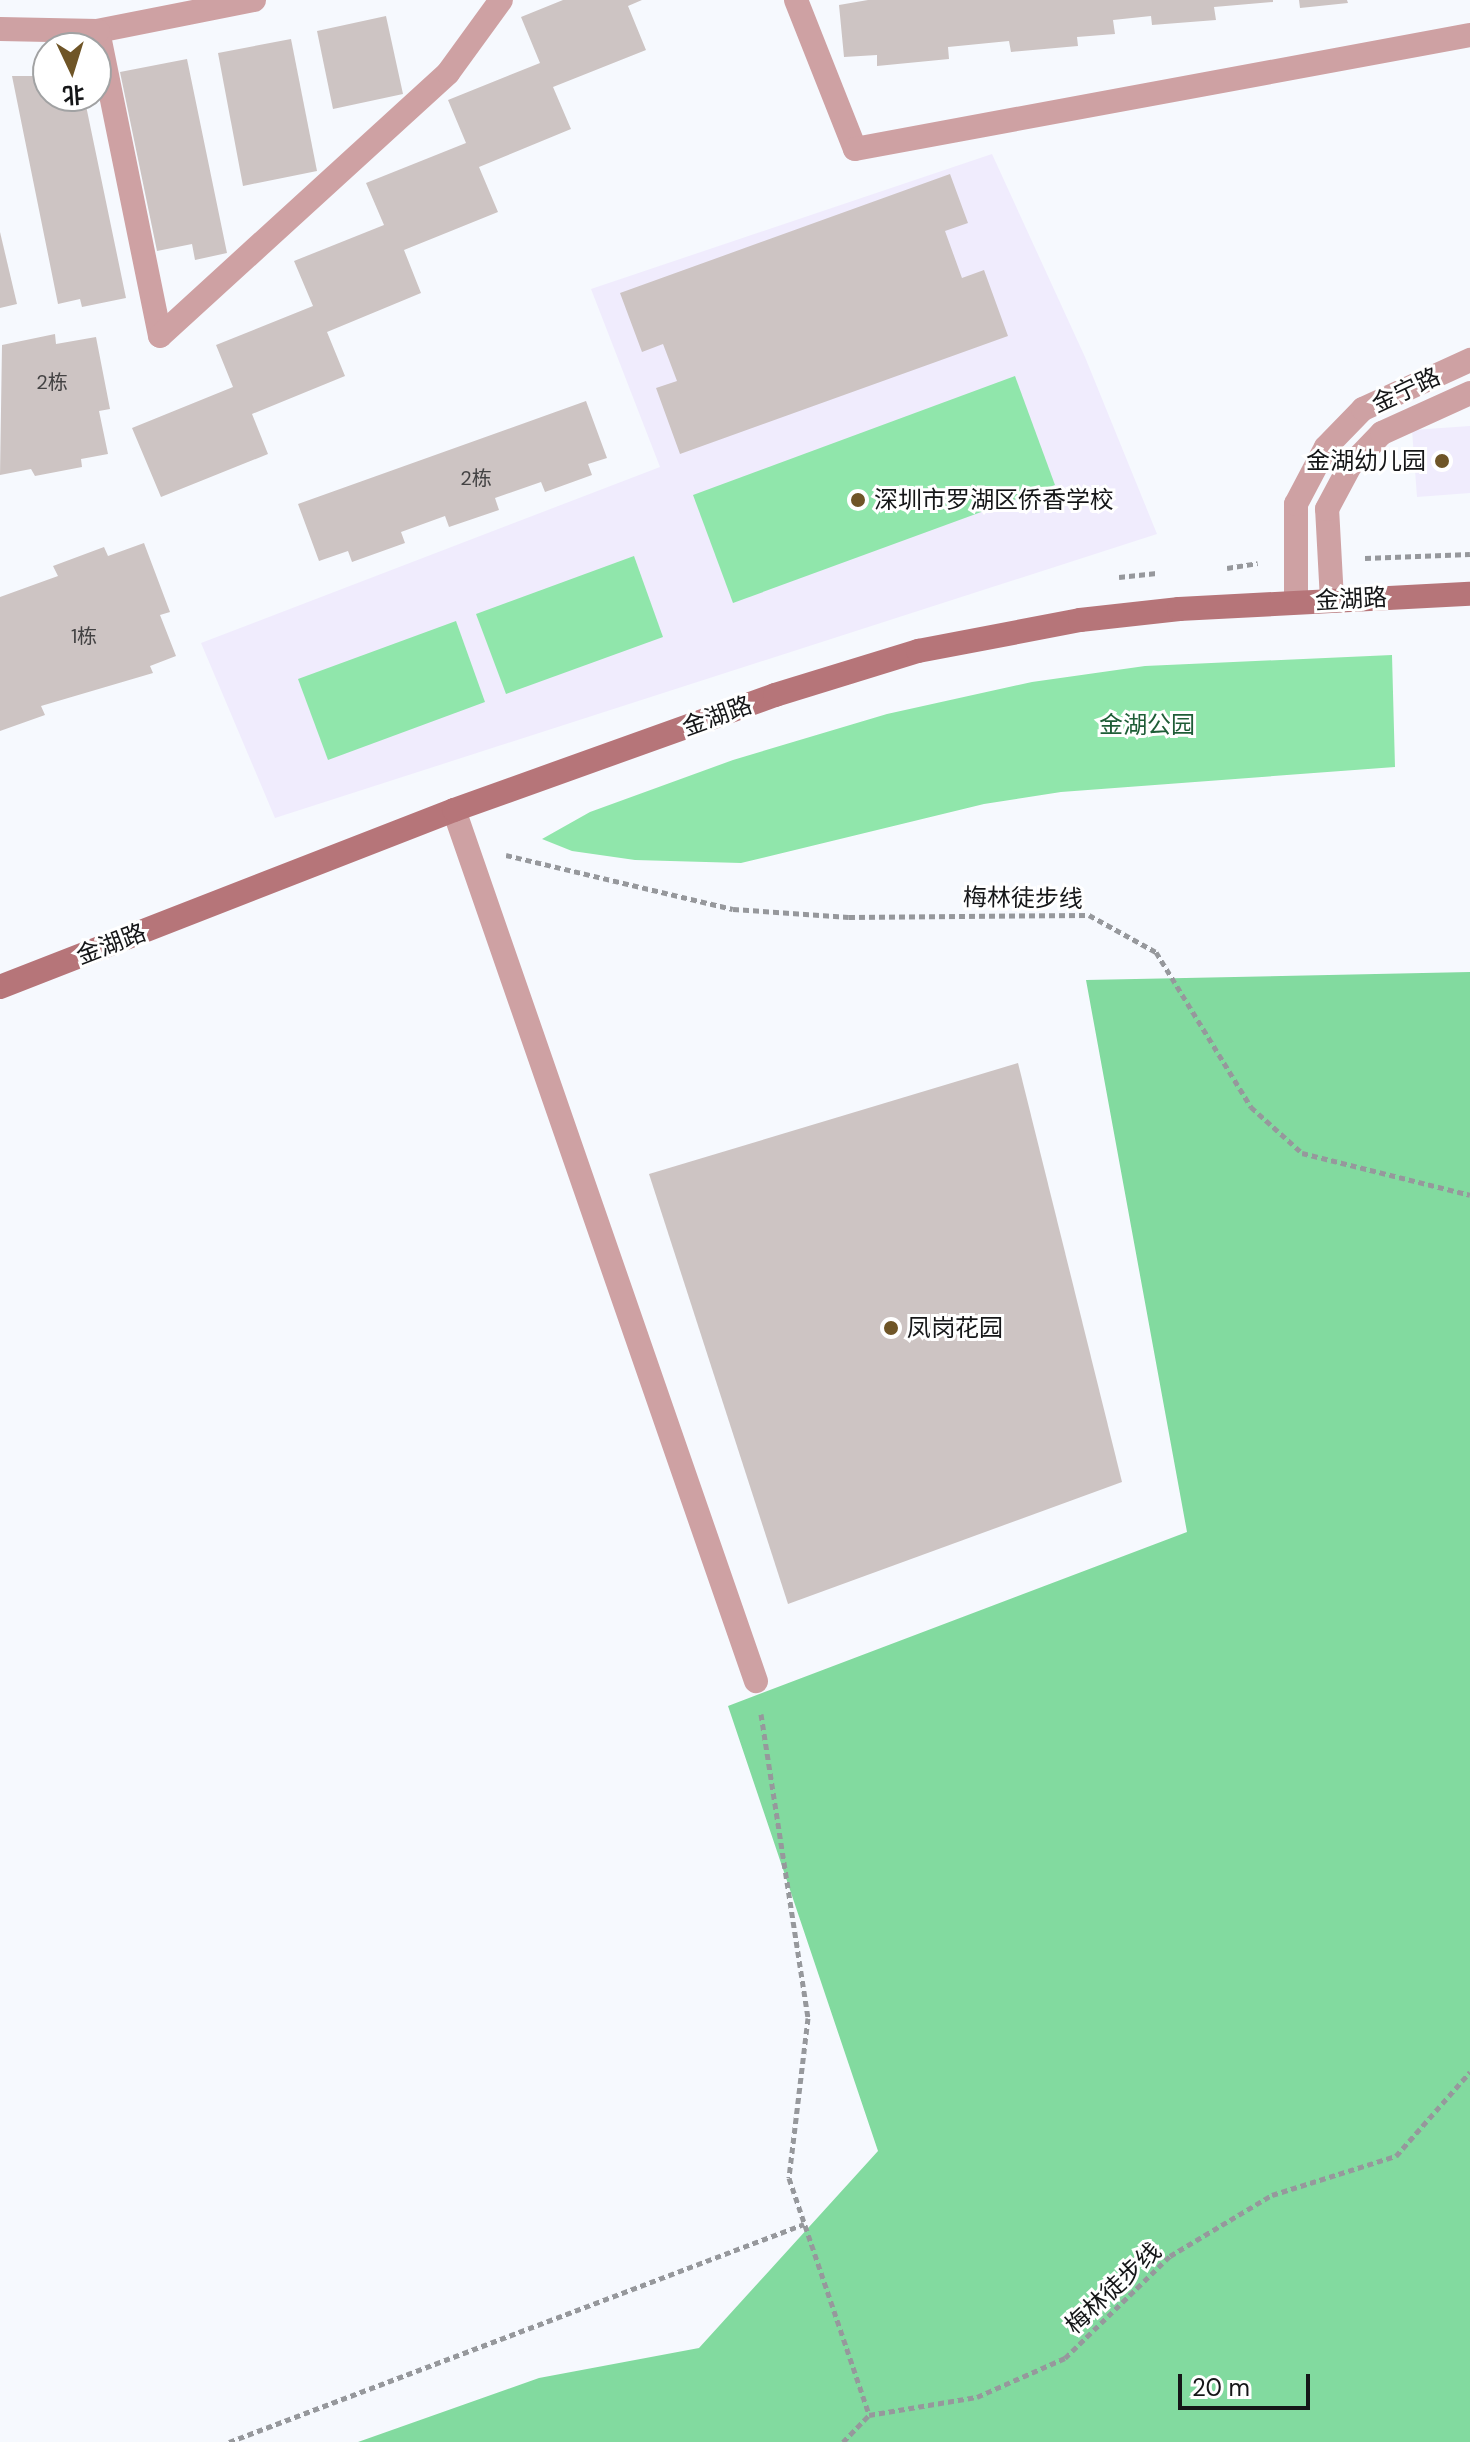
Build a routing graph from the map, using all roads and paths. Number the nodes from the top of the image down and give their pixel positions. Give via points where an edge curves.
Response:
1 (254, 0) edge
2 (501, 0) edge
3 (796, 0) edge
4 (0, 29) edge
5 (98, 31) junction
6 (1470, 35) edge
7 (1470, 360) edge
8 (1470, 393) edge
9 (1470, 554) edge
10 (1356, 558) dead end
11 (1470, 594) edge
12 (1332, 600) junction
13 (1296, 602) junction
14 (454, 810) junction
15 (465, 842) junction
16 (0, 987) edge
17 (1470, 1195) edge
18 (756, 1681) joint
19 (1470, 2072) edge
20 (804, 2224) junction
21 (869, 2415) junction
22 (229, 2442) edge
23 (843, 2442) edge

1 - 5 street
2 - 5 street via 448,73 160,336
3 - 6 street via 855,149
4 - 5 street
7 - 13 street, 金宁路 via 1363,409 1326,447 1296,504
8 - 12 street, 金宁路 via 1382,433 1350,466 1327,509
9 - 10 path
11 - 12 street, 金湖路
12 - 13 street, 金湖路
13 - 14 street, 金湖路 via 1080,620 918,651 775,695
14 - 15 street
14 - 16 street, 金湖路
15 - 17 path, 梅林徒步线 via 733,909 849,917 1089,915 1156,952 1251,1107 1302,1153
15 - 18 street
18 - 20 path via 808,2018 789,2178
19 - 21 path, 梅林徒步线 via 1396,2156 1272,2195 1170,2256 1065,2358 977,2397
20 - 21 path
20 - 22 path
21 - 23 path

